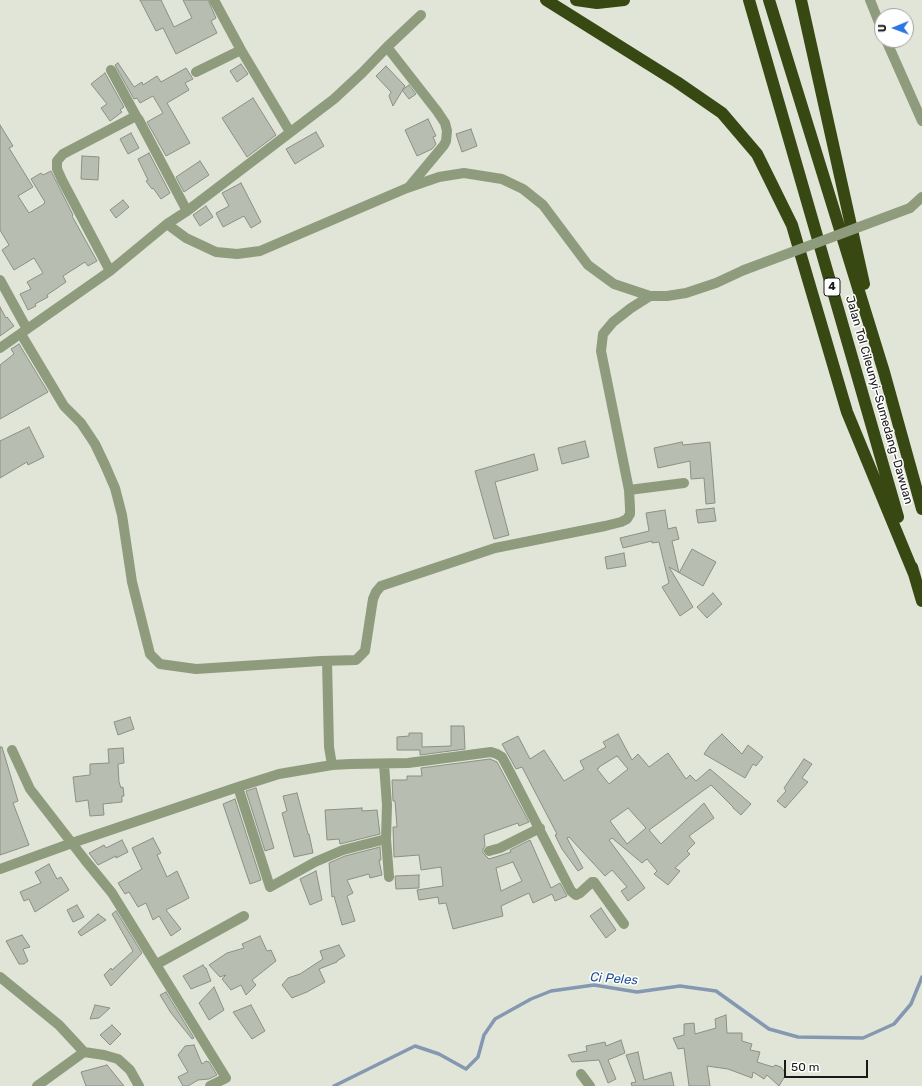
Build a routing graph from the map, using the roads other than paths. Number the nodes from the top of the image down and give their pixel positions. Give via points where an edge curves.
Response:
1 (214, 0) edge
2 (546, 0) edge
3 (576, 0) edge
4 (624, 0) edge
5 (749, 0) edge
6 (770, 0) edge
7 (801, 0) edge
8 (870, 0) edge
9 (874, 10) edge
10 (421, 15) dead end
11 (387, 47) junction
12 (890, 48) edge
13 (240, 50) junction
14 (111, 70) dead end
15 (196, 72) dead end
16 (136, 116) junction
17 (922, 121) edge
18 (290, 132) junction
19 (407, 188) junction
20 (922, 197) edge
21 (186, 211) junction
22 (167, 224) junction
23 (110, 271) junction
24 (0, 280) edge
25 (650, 296) junction
26 (24, 331) junction
27 (0, 348) edge
28 (884, 372) junction
29 (684, 483) dead end
30 (629, 490) junction
31 (922, 509) edge
32 (914, 574) junction
33 (922, 601) edge
34 (327, 661) junction
35 (12, 750) dead end
36 (384, 764) junction
37 (332, 765) junction
38 (238, 787) junction
39 (540, 828) junction
40 (386, 839) junction
41 (72, 843) junction
42 (489, 850) dead end
43 (0, 869) edge
44 (389, 877) dead end
45 (244, 916) dead end
46 (624, 924) dead end
47 (157, 964) junction
48 (0, 977) edge
49 (84, 1052) junction
50 (581, 1074) dead end
51 (37, 1086) edge
52 (139, 1086) edge
53 (210, 1086) edge
54 (590, 1086) edge

1 - 13 street
2 - 32 highway via 678,82 722,113 758,154 792,225 847,412
3 - 4 highway via 597,3
5 - 32 highway, Jalan Tol Cileunyi–Sumedang–Dawuan / 4
6 - 28 highway, Jalan Tol Cileunyi–Sumedang–Dawuan / 4
7 - 28 highway
8 - 9 street
10 - 11 street
11 - 18 street via 334,98
11 - 19 street via 437,111 447,131 444,145
12 - 17 street
13 - 15 street
13 - 18 street
14 - 16 street
16 - 21 street
16 - 23 street via 63,154 57,161 57,169 62,180
18 - 21 street
19 - 22 street via 260,251 237,254 216,252 186,238
19 - 25 street via 464,172 509,182 523,189 543,205 588,265 614,284
20 - 25 street, bridge via 910,208 744,270 716,283 686,293
21 - 22 street
22 - 23 street
23 - 26 street
24 - 26 street
25 - 30 street via 613,322 603,334 601,351
26 - 27 street
26 - 34 street via 64,406 81,423 95,444 115,488 132,582 150,654 160,664 196,669
28 - 31 highway, Jalan Tol Cileunyi–Sumedang–Dawuan / 4
29 - 30 street
30 - 34 street via 630,514 621,522 494,548 381,586 373,599 365,651 356,660
32 - 33 highway, Jalan Tol Cileunyi–Sumedang–Dawuan / 4
34 - 37 street via 329,747
35 - 41 street via 30,789
36 - 37 street
36 - 39 street via 491,752 497,754 502,757
36 - 40 street
37 - 38 street via 279,774
38 - 40 street via 270,887 343,850
38 - 41 street
39 - 42 street via 500,848
39 - 46 street via 574,894 580,893 594,882
40 - 44 street
41 - 43 street
41 - 47 street via 112,892
45 - 47 street
47 - 53 street via 226,1078
48 - 49 street via 59,1025
49 - 51 street
49 - 52 street via 118,1059 130,1070
50 - 54 street

